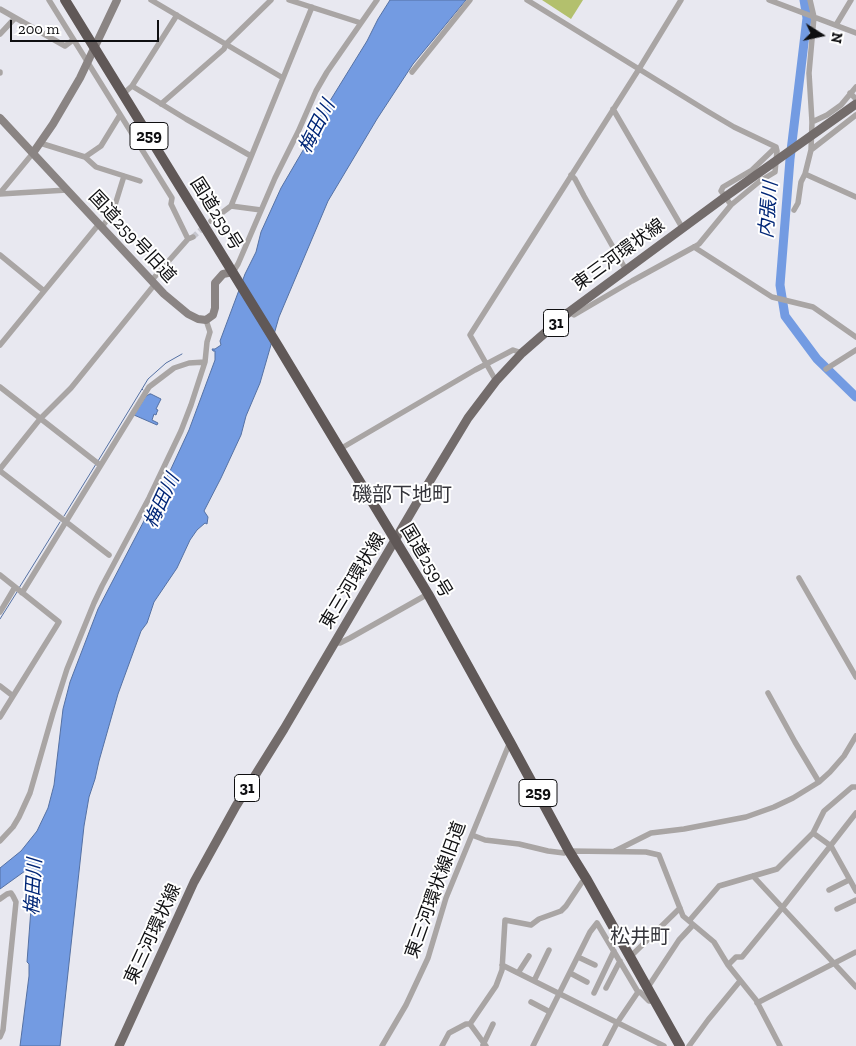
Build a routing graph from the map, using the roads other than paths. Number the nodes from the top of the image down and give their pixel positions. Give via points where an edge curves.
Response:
1 (49, 0) edge
2 (65, 0) edge
3 (116, 0) edge
4 (151, 0) edge
5 (272, 0) edge
6 (289, 0) edge
7 (377, 0) edge
8 (470, 0) edge
9 (527, 0) edge
10 (681, 0) edge
11 (769, 0) edge
12 (810, 0) edge
13 (851, 0) edge
14 (312, 7) junction
15 (0, 9) edge
16 (177, 15) junction
17 (814, 17) junction
18 (14, 18) junction
19 (360, 23) junction
20 (836, 25) junction
21 (856, 33) edge
22 (0, 34) edge
23 (73, 40) junction
24 (226, 44) junction
25 (94, 47) junction
26 (87, 61) junction
27 (640, 69) junction
28 (412, 72) dead end
29 (282, 78) junction
30 (132, 86) junction
31 (856, 87) edge
32 (850, 93) junction
33 (123, 94) junction
34 (856, 99) edge
35 (161, 104) junction
36 (856, 104) edge
37 (613, 109) junction
38 (120, 115) junction
39 (856, 115) edge
40 (0, 118) edge
41 (812, 122) junction
42 (40, 143) junction
43 (776, 147) junction
44 (811, 150) junction
45 (33, 153) junction
46 (251, 156) junction
47 (85, 157) junction
48 (165, 162) junction
49 (153, 168) junction
50 (805, 174) junction
51 (572, 175) junction
52 (124, 176) junction
53 (140, 181) dead end
54 (67, 190) junction
55 (0, 193) edge
56 (856, 197) edge
57 (728, 201) junction
58 (231, 206) junction
59 (261, 210) junction
60 (794, 210) dead end
61 (211, 221) tunnel mouth
62 (100, 226) junction
63 (683, 228) junction
64 (694, 247) junction
65 (0, 255) edge
66 (626, 270) junction
67 (233, 272) junction
68 (153, 282) junction
69 (44, 291) junction
70 (569, 312) junction
71 (206, 320) junction
72 (856, 337) edge
73 (0, 345) edge
74 (856, 350) edge
75 (522, 353) junction
76 (205, 362) junction
77 (486, 365) junction
78 (826, 369) dead end
79 (496, 381) junction
80 (0, 387) edge
81 (40, 419) junction
82 (340, 450) junction
83 (98, 464) junction
84 (0, 470) edge
85 (63, 520) junction
86 (395, 540) junction
87 (109, 555) dead end
88 (0, 575) edge
89 (798, 578) dead end
90 (18, 590) junction
91 (428, 594) junction
92 (0, 612) edge
93 (335, 643) junction
94 (856, 677) edge
95 (0, 686) edge
96 (768, 693) dead end
97 (13, 696) junction
98 (0, 716) edge
99 (856, 736) edge
100 (510, 742) junction
101 (819, 782) junction
102 (856, 787) edge
103 (856, 813) edge
104 (813, 833) junction
105 (472, 835) junction
106 (0, 841) edge
107 (831, 846) junction
108 (569, 851) junction
109 (613, 852) junction
110 (752, 876) junction
111 (587, 880) junction
112 (849, 880) junction
113 (829, 890) dead end
114 (856, 891) edge
115 (0, 899) edge
116 (856, 900) edge
117 (680, 908) junction
118 (782, 908) junction
119 (837, 909) dead end
120 (691, 923) junction
121 (549, 950) dead end
122 (614, 951) junction
123 (856, 952) edge
124 (529, 956) dead end
125 (578, 957) junction
126 (626, 959) junction
127 (833, 963) junction
128 (502, 965) junction
129 (595, 965) dead end
130 (728, 965) junction
131 (518, 973) junction
132 (570, 973) junction
133 (534, 981) junction
134 (740, 981) junction
135 (586, 982) dead end
136 (856, 987) edge
137 (606, 988) dead end
138 (643, 990) junction
139 (594, 992) dead end
140 (559, 994) junction
141 (531, 1002) dead end
142 (757, 1003) junction
143 (550, 1012) junction
144 (617, 1023) junction
145 (470, 1024) junction
146 (493, 1024) dead end
147 (0, 1037) edge
148 (654, 1041) junction
149 (484, 1045) edge
150 (119, 1046) edge
151 (382, 1046) edge
152 (442, 1046) edge
153 (533, 1046) edge
154 (605, 1046) edge
155 (648, 1046) edge
156 (664, 1046) edge
157 (680, 1046) edge
158 (688, 1046) edge
159 (780, 1046) edge

1 - 23 street
2 - 25 highway, 国道259号 / 259
3 - 25 street
4 - 16 street
5 - 24 street
6 - 14 street
7 - 19 street
8 - 28 street
9 - 27 street
10 - 27 street
11 - 17 street
12 - 17 street
13 - 20 street
14 - 19 street
14 - 29 street
15 - 18 street
16 - 24 street
16 - 30 street
17 - 20 street
17 - 41 street via 809,73
18 - 22 street
18 - 23 street via 65,46
19 - 59 street via 316,91
20 - 21 street
23 - 26 street
24 - 29 street
24 - 35 street via 218,55
25 - 26 street
25 - 33 highway, 国道259号 / 259
26 - 38 street
26 - 42 street
27 - 37 street
27 - 43 street via 734,127
29 - 46 street
30 - 33 street
30 - 35 street
31 - 32 street
32 - 34 street
32 - 41 street via 841,105
33 - 48 highway, 国道259号 / 259
35 - 46 street
36 - 57 main road, 東三河環状線 / 31 via 775,161
37 - 51 street
37 - 63 street
38 - 47 street via 101,146
38 - 49 street
39 - 44 street
40 - 45 street, 国道259号旧道
41 - 44 street
42 - 45 street
42 - 47 street
43 - 57 street via 775,172
43 - 57 street via 752,170 723,187 721,191
44 - 50 street
45 - 54 street, 国道259号旧道
45 - 55 street
46 - 58 street
47 - 52 street via 96,167
48 - 49 street
48 - 67 highway, 国道259号 / 259
49 - 68 street via 172,198 171,204 190,238
50 - 56 street
50 - 60 street
51 - 66 street
51 - 77 street via 470,335
52 - 53 street
52 - 62 street via 116,205
54 - 55 street
54 - 62 street, 国道259号旧道
57 - 63 main road, 東三河環状線 / 31
57 - 64 street
58 - 59 street
58 - 61 street
59 - 67 street
62 - 68 street, 国道259号旧道
62 - 69 street
63 - 66 main road, 東三河環状線 / 31
64 - 70 street via 574,315
64 - 72 street via 775,298 813,306
65 - 69 street
66 - 70 main road, 東三河環状線 / 31
67 - 71 street via 223,274 215,283 215,308 213,315
67 - 82 highway, 国道259号 / 259
68 - 71 street, 国道259号旧道 via 188,314
68 - 81 street via 71,388
69 - 73 street
70 - 75 main road, 東三河環状線 / 31
71 - 76 street via 210,332
74 - 78 street
75 - 77 street via 513,350
75 - 79 main road, 東三河環状線 / 31
76 - 83 street via 174,368 148,387
76 - 106 street via 181,431 80,636 30,793 14,827
77 - 79 street
77 - 82 street
79 - 86 main road, 東三河環状線 / 31 via 468,418
80 - 81 street
81 - 83 street
81 - 84 street
82 - 86 highway, 国道259号 / 259
83 - 85 street
84 - 85 street
85 - 87 street
85 - 90 street
86 - 91 highway, 国道259号 / 259
86 - 93 main road, 東三河環状線 / 31
88 - 90 street
89 - 94 street
90 - 92 street
90 - 97 street via 59,622
91 - 93 street via 350,638
91 - 100 highway, 国道259号 / 259
93 - 150 main road, 東三河環状線 / 31 via 194,882
95 - 97 street
96 - 101 street
97 - 98 street
99 - 101 street via 844,756
100 - 105 street, 東三河環状線旧道
100 - 108 highway, 国道259号 / 259
101 - 109 street via 793,798 746,817 651,833
102 - 104 street via 824,811
103 - 107 street
104 - 107 street
104 - 110 street via 777,869
105 - 108 street via 548,851
105 - 151 street, 東三河環状線旧道 via 446,898 428,958
107 - 112 street
107 - 118 street
108 - 109 street
108 - 111 highway, 国道259号 / 259
109 - 117 street via 659,855
110 - 118 street
110 - 120 street via 718,886
111 - 126 highway, 国道259号 / 259
111 - 128 street via 582,882 561,911 531,925 505,920
112 - 113 street
112 - 114 street
115 - 147 street via 11,893 16,902
116 - 119 street
117 - 120 street
117 - 126 street
118 - 127 street
118 - 130 street via 742,956
120 - 130 street via 714,942
120 - 138 street
121 - 133 street
122 - 125 street via 597,923
122 - 126 street
122 - 139 street
123 - 127 street
124 - 131 street
125 - 129 street
125 - 132 street
126 - 137 street
126 - 138 highway, 国道259号 / 259
127 - 136 street
127 - 142 street
128 - 131 street
128 - 145 street via 496,986
130 - 134 street
131 - 133 street
132 - 135 street
132 - 140 street
133 - 140 street
134 - 142 street
134 - 158 street
138 - 144 street
138 - 157 highway, 国道259号 / 259 via 655,1001
140 - 143 street
140 - 144 street
141 - 143 street
142 - 159 street
143 - 153 street
144 - 148 street
144 - 154 street
145 - 149 street
145 - 152 street via 449,1033
146 - 149 street
148 - 155 street
148 - 156 street

